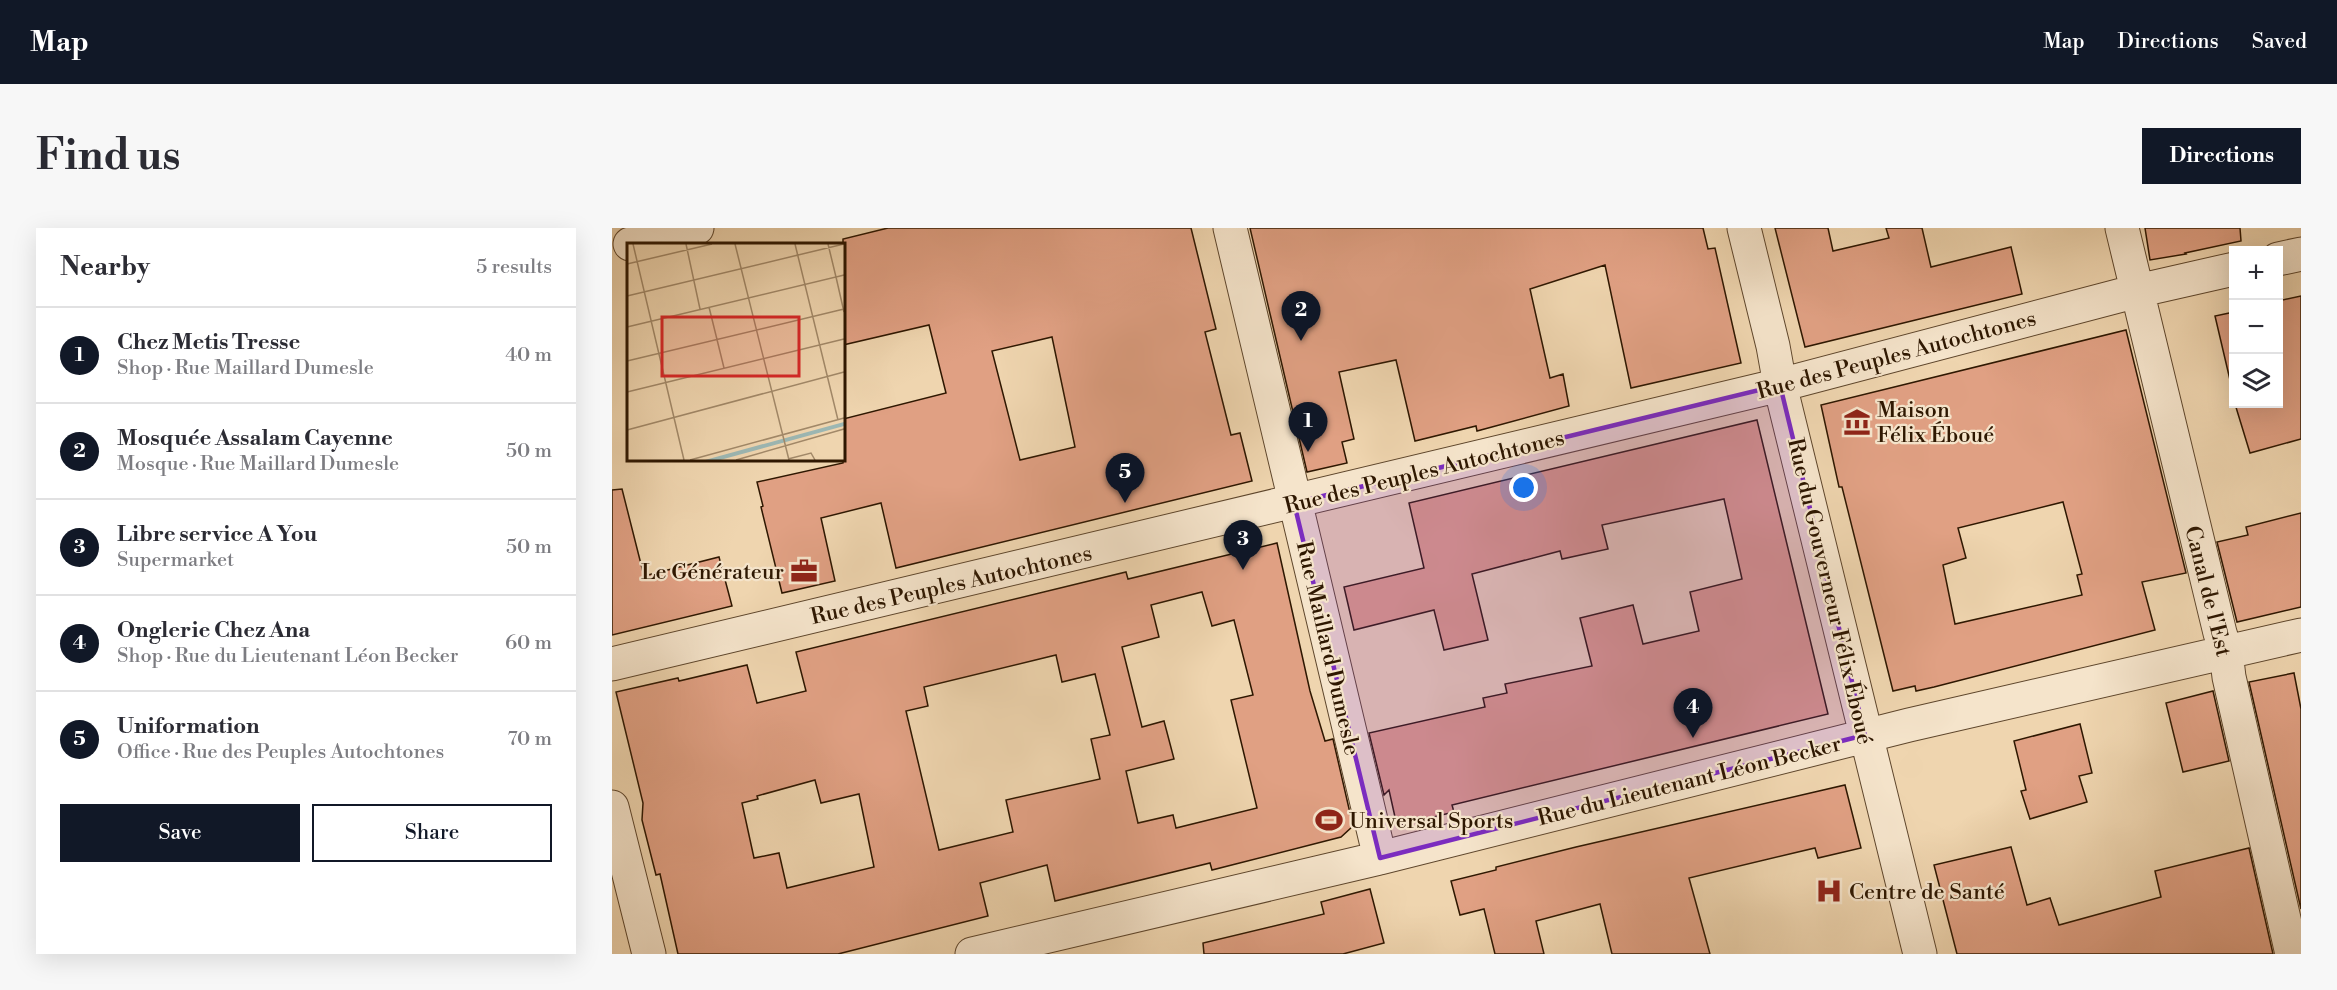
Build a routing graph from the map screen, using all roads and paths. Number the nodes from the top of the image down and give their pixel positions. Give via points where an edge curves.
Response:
1 (697, 228) edge
2 (1230, 228) edge
3 (1744, 228) edge
4 (2122, 228) edge
5 (637, 243) edge
6 (627, 245) edge
7 (612, 249) edge
8 (2301, 254) edge
9 (2283, 258) edge
10 (2229, 270) edge
11 (2137, 291) junction
12 (1780, 385) junction
13 (1294, 503) junction
14 (2301, 635) edge
15 (2226, 652) junction
16 (612, 664) edge
17 (1865, 735) junction
18 (612, 807) edge
19 (1380, 858) junction
20 (649, 954) edge
21 (972, 954) edge
22 (1920, 954) edge
23 (2292, 954) edge

1 - 5 street
2 - 13 street, Rue Maillard Dumesle
3 - 12 street, Rue du Gouverneur Félix Éboué
4 - 11 street, Canal de l'Est
6 - 7 street
8 - 9 street
10 - 11 street, Rue des Peuples Autochtones
11 - 12 street, Rue des Peuples Autochtones
11 - 15 street, Canal de l'Est
12 - 13 street, Rue des Peuples Autochtones
12 - 17 street, Rue du Gouverneur Félix Éboué
13 - 16 street, Rue des Peuples Autochtones
13 - 19 street, Rue Maillard Dumesle
14 - 15 street, Rue du Lieutenant Léon Becker
15 - 17 street, Rue du Lieutenant Léon Becker
15 - 23 street, Canal de l'Est
17 - 19 street, Rue du Lieutenant Léon Becker
17 - 22 street, Rue du Gouverneur Félix Éboué
18 - 20 street
19 - 21 street, Rue du Lieutenant Léon Becker

